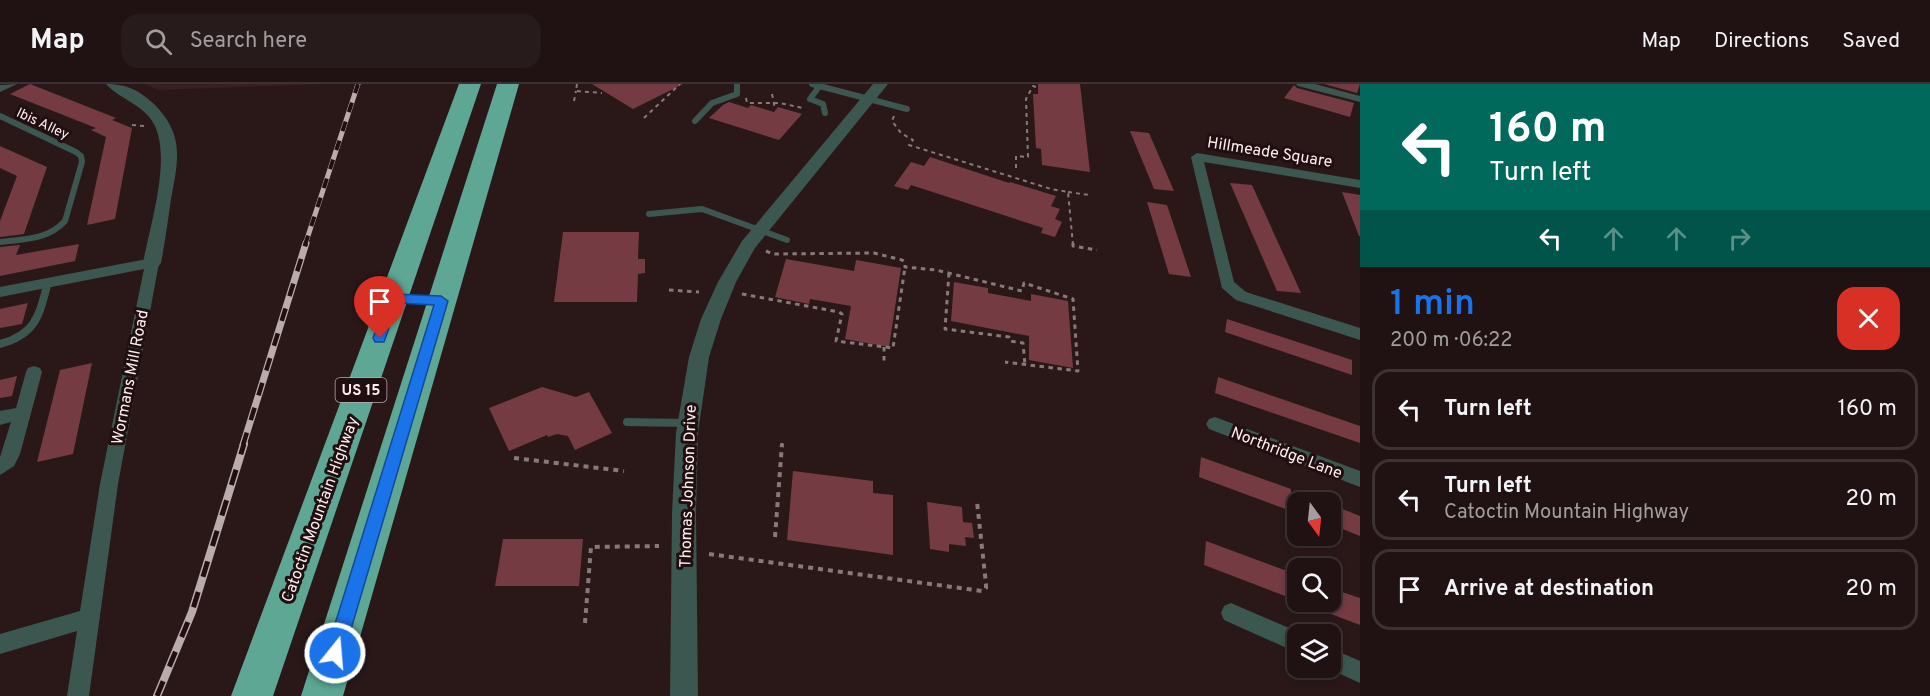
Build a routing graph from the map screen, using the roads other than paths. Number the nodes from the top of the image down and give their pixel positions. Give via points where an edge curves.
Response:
1 (11, 84) edge
2 (113, 84) edge
3 (470, 84) edge
4 (508, 84) edge
5 (737, 84) edge
6 (812, 84) edge
7 (1302, 84) edge
8 (820, 85) edge
9 (0, 89) edge
10 (874, 92) edge
11 (1360, 99) edge
12 (907, 109) dead end
13 (825, 113) dead end
14 (0, 116) edge
15 (695, 121) dead end
16 (1360, 184) edge
17 (649, 214) dead end
18 (758, 231) junction
19 (787, 240) dead end
20 (0, 242) edge
21 (152, 263) junction
22 (48, 282) junction
23 (0, 292) edge
24 (394, 298) junction
25 (441, 301) junction
26 (1360, 334) edge
27 (0, 344) edge
28 (34, 372) dead end
29 (22, 413) junction
30 (0, 418) edge
31 (627, 422) dead end
32 (687, 423) junction
33 (1215, 424) dead end
34 (0, 467) edge
35 (1360, 479) edge
36 (1231, 614) dead end
37 (89, 618) junction
38 (1287, 639) edge
39 (0, 644) edge
40 (1341, 663) edge
41 (1360, 672) edge
42 (78, 696) edge
43 (252, 696) edge
44 (322, 696) edge
45 (684, 696) edge

1 - 9 street
2 - 21 street, Wormans Mill Road via 128,90 154,111 167,132 170,162
3 - 24 highway, Catoctin Mountain Highway / US 15
4 - 25 highway, US 15
5 - 15 lane via 737,94 712,103
6 - 8 lane
7 - 11 street
8 - 10 lane
8 - 13 lane via 810,99 823,104
10 - 12 lane
10 - 18 street, Thomas Johnson Drive
14 - 20 lane, Ibis Alley via 75,152 82,162 61,227 45,235
16 - 26 street, Hillmeade Square via 1197,157 1227,284 1241,296
17 - 18 lane via 702,209
18 - 19 lane
18 - 32 street, Thomas Johnson Drive via 735,264 712,315 693,379
21 - 22 street
21 - 37 street, Wormans Mill Road via 109,484
22 - 23 street
22 - 27 lane via 35,325 21,338
24 - 25 highway
24 - 43 highway, Catoctin Mountain Highway / US 15
25 - 44 highway, US 15
28 - 29 street
29 - 30 street
29 - 34 street via 8,461
31 - 32 lane
32 - 45 street, Thomas Johnson Drive via 683,485
33 - 35 street, Northridge Lane
36 - 38 street
37 - 39 street
37 - 42 street, Wormans Mill Road
40 - 41 street

